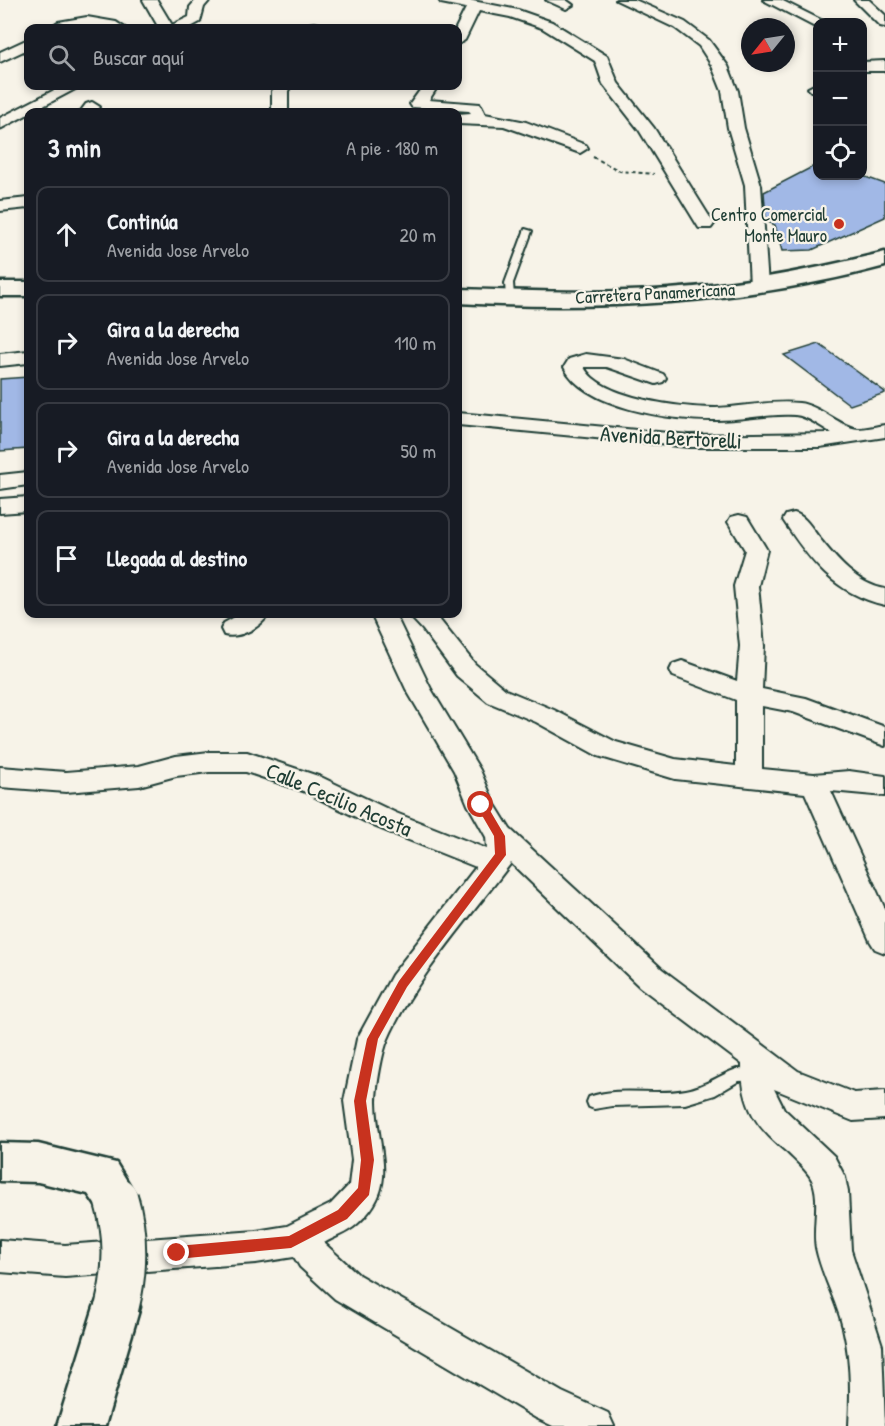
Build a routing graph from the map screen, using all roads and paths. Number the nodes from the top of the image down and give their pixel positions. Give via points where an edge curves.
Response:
1 (150, 0) edge
2 (203, 0) edge
3 (446, 0) edge
4 (623, 0) edge
5 (770, 0) edge
6 (861, 0) edge
7 (474, 6) junction
8 (813, 21) edge
9 (71, 24) edge
10 (110, 24) edge
11 (164, 24) edge
12 (187, 24) edge
13 (885, 24) edge
14 (462, 32) edge
15 (24, 45) edge
16 (0, 58) edge
17 (867, 66) edge
18 (885, 66) edge
19 (65, 90) edge
20 (281, 90) edge
21 (427, 90) edge
22 (31, 108) edge
23 (280, 108) edge
24 (24, 112) edge
25 (466, 118) edge
26 (0, 124) edge
27 (24, 129) edge
28 (0, 130) edge
29 (580, 148) joint
30 (676, 176) junction
31 (24, 203) edge
32 (0, 206) edge
33 (705, 224) dead end
34 (528, 231) dead end
35 (885, 259) edge
36 (759, 286) junction
37 (0, 289) edge
38 (24, 289) edge
39 (462, 296) edge
40 (510, 297) junction
41 (24, 357) edge
42 (0, 360) edge
43 (656, 378) dead end
44 (462, 419) edge
45 (885, 431) edge
46 (854, 436) junction
47 (24, 479) edge
48 (0, 482) edge
49 (24, 504) edge
50 (0, 506) edge
51 (794, 520) dead end
52 (739, 522) dead end
53 (885, 597) edge
54 (251, 618) edge
55 (385, 618) edge
56 (425, 618) edge
57 (234, 629) dead end
58 (682, 670) dead end
59 (749, 695) junction
60 (885, 737) edge
61 (0, 777) edge
62 (749, 778) junction
63 (814, 783) junction
64 (885, 786) edge
65 (497, 850) junction
66 (885, 941) edge
67 (758, 1067) junction
68 (594, 1102) dead end
69 (885, 1105) edge
70 (0, 1162) edge
71 (301, 1236) junction
72 (0, 1256) edge
73 (81, 1426) edge
74 (595, 1426) edge
75 (867, 1426) edge

1 - 11 street
2 - 12 street via 197,7 195,21
3 - 7 street
4 - 36 street via 680,25 704,43 720,66 753,185
5 - 8 street
6 - 13 street
7 - 14 street
7 - 30 street via 513,13 547,25 602,59 612,84
9 - 10 street
15 - 16 street
17 - 18 street
19 - 22 street
20 - 23 street
21 - 25 street via 418,104 474,107 478,111
24 - 26 street
25 - 29 street via 546,134
27 - 28 street
29 - 30 path via 620,171
30 - 33 street
31 - 32 street
34 - 40 lane via 509,283
35 - 36 main road, Carretera Panamericana
36 - 40 main road, Carretera Panamericana via 694,294
37 - 38 main road
39 - 40 main road, Carretera Panamericana
41 - 42 street
43 - 46 street via 602,359 582,361 574,367 580,379 608,396 702,414 800,409
44 - 46 street, Avenida Bertorelli via 689,441 820,441
45 - 46 street, Avenida Bertorelli
47 - 48 street
49 - 50 street
51 - 53 street via 825,561 856,586
52 - 59 street via 756,550 746,586 752,646
54 - 57 street
55 - 65 street via 414,679 467,770
56 - 62 street via 466,670 497,696 607,749 675,769
58 - 59 street
59 - 60 street via 797,704
59 - 62 street
61 - 65 street, Calle Cecilio Acosta via 66,782 140,776 209,762 247,762 312,784 386,820
62 - 63 street
63 - 64 street
63 - 66 street
65 - 67 street
65 - 71 street via 403,984 372,1039 360,1101 368,1160 364,1191 343,1215
67 - 68 lane via 710,1090 685,1097
67 - 69 street via 853,1107
67 - 75 street via 759,1094 774,1122 808,1152 828,1177 831,1239 858,1320 866,1359 870,1396
70 - 73 main road, bridge via 38,1163 101,1177 116,1199 124,1221 126,1254 117,1307
71 - 72 street via 291,1242 256,1246 65,1261
71 - 74 street via 312,1255 347,1287 549,1405

